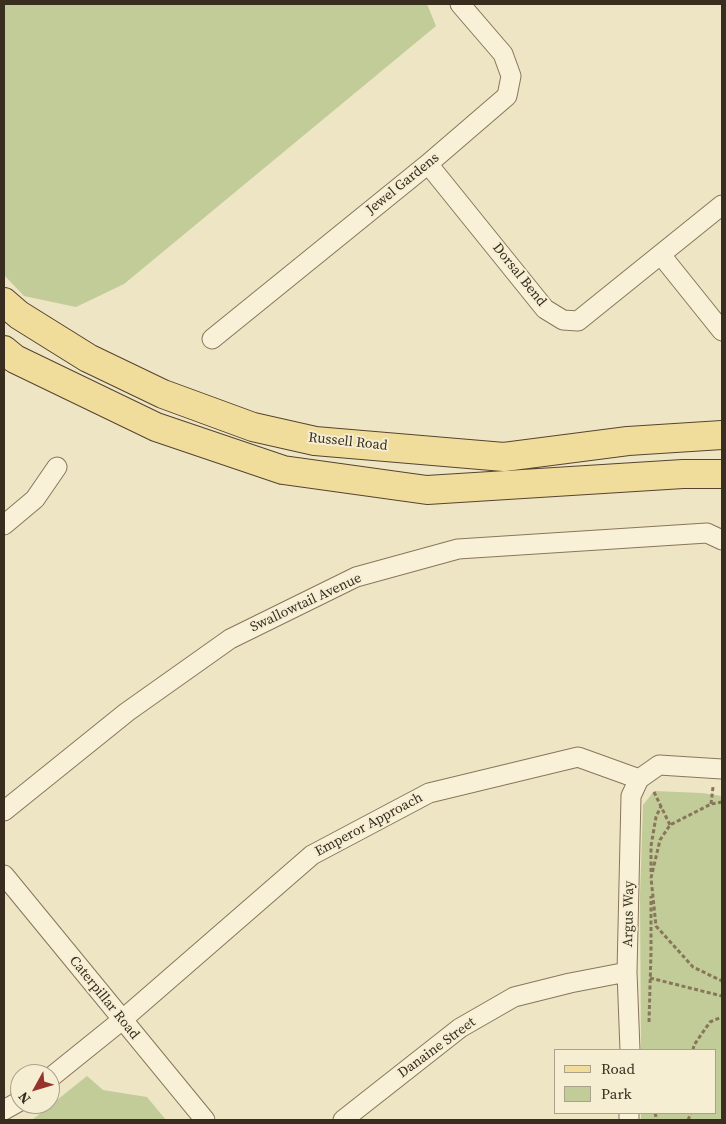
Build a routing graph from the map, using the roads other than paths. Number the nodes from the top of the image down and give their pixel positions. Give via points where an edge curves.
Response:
1 (460, 4) edge
2 (428, 164) junction
3 (722, 205) edge
4 (661, 255) junction
5 (4, 302) edge
6 (722, 331) edge
7 (212, 339) dead end
8 (4, 350) edge
9 (722, 435) edge
10 (57, 467) dead end
11 (722, 474) edge
12 (4, 525) edge
13 (722, 540) edge
14 (722, 769) edge
15 (642, 777) junction
16 (4, 811) edge
17 (4, 875) edge
18 (627, 972) junction
19 (122, 1020) junction
20 (630, 1049) edge
21 (60, 1070) edge
22 (205, 1120) edge
23 (344, 1120) edge

1 - 2 street, Jewel Gardens via 503,54 511,76 507,96
2 - 4 street, Dorsal Bend via 546,309 563,320 578,321
2 - 7 street, Jewel Gardens
3 - 4 street, Dorsal Bend
4 - 6 street
5 - 9 main road, Russell Road via 88,358 163,394 253,427 315,440 504,457 628,441
8 - 11 main road via 15,360 156,427 283,470 427,490
10 - 12 street via 35,499
13 - 16 street, Swallowtail Avenue via 707,533 458,549 356,577 230,640 128,712
14 - 15 street via 659,766
15 - 18 street, Argus Way via 631,796
15 - 19 street, Emperor Approach via 578,757 429,793 312,855
17 - 19 street, Caterpillar Road
18 - 20 street, Argus Way
18 - 23 street, Danaine Street via 514,997 460,1028
19 - 21 street, Emperor Approach
19 - 22 street, Caterpillar Road

